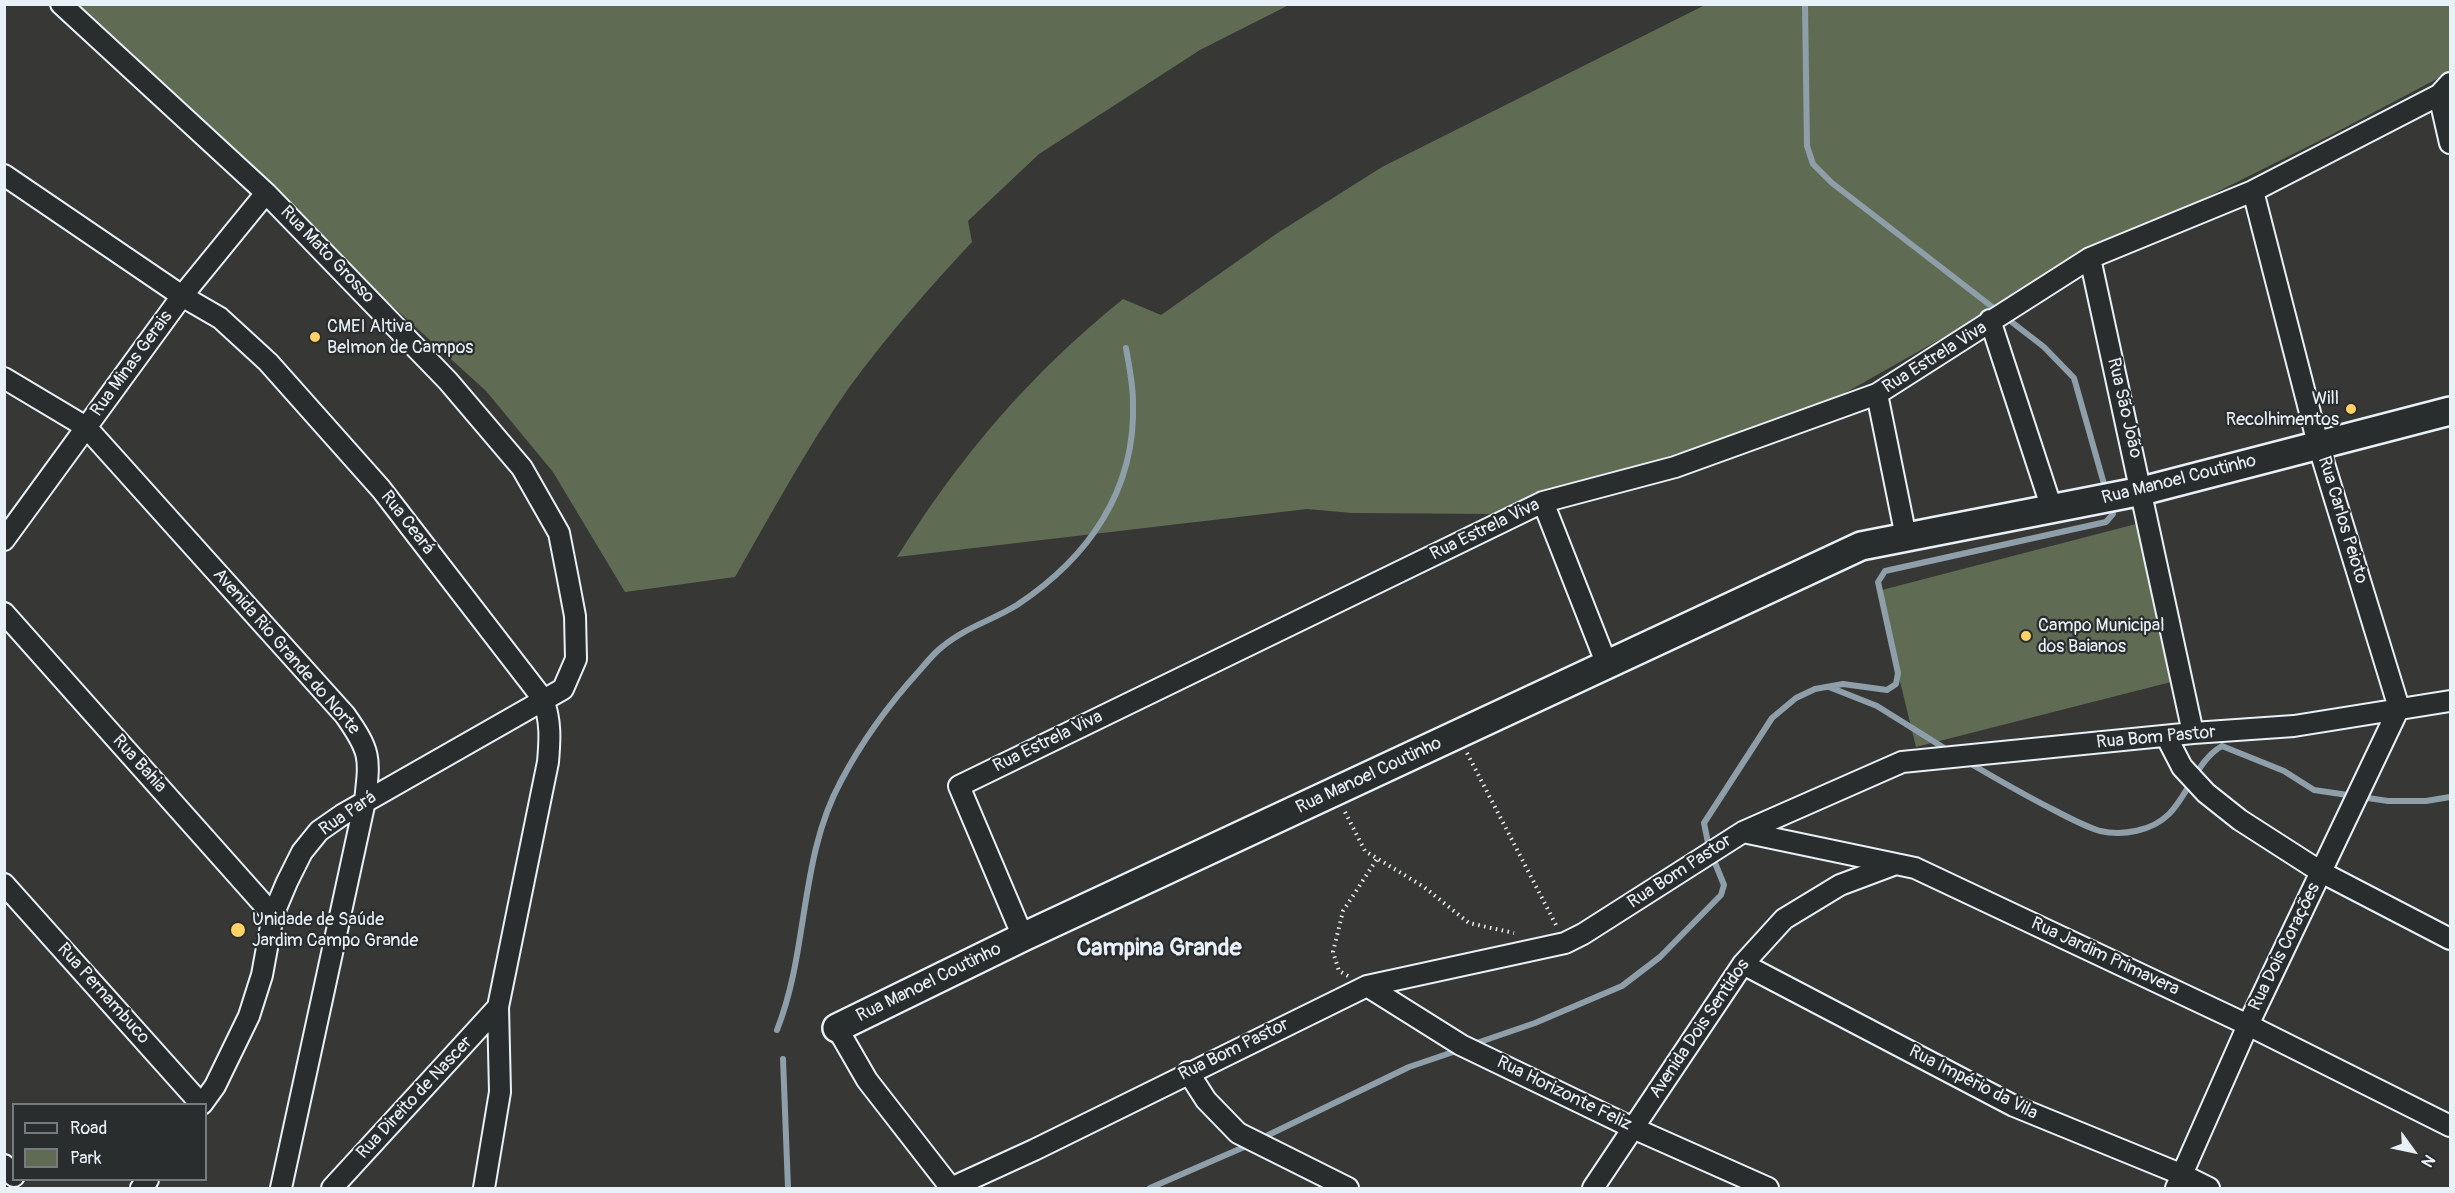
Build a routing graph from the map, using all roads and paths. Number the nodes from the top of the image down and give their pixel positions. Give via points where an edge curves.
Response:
1 (61, 4) edge
2 (2445, 89) edge
3 (2451, 143) edge
4 (4, 175) edge
5 (2253, 191) junction
6 (266, 193) junction
7 (2090, 258) junction
8 (182, 296) junction
9 (1990, 320) junction
10 (4, 378) edge
11 (1877, 394) junction
12 (2451, 411) edge
13 (86, 427) junction
14 (2318, 444) junction
15 (2142, 491) junction
16 (1543, 502) junction
17 (2052, 509) junction
18 (1906, 537) junction
19 (4, 540) edge
20 (4, 613) edge
21 (1607, 664) junction
22 (543, 699) junction
23 (2451, 701) edge
24 (2400, 708) junction
25 (1458, 734) junction
26 (2193, 734) junction
27 (2166, 736) junction
28 (1350, 784) junction
29 (365, 801) junction
30 (1743, 832) junction
31 (1377, 859) junction
32 (1896, 864) junction
33 (2321, 872) junction
34 (4, 885) edge
35 (273, 915) junction
36 (1523, 935) dead end
37 (1023, 938) junction
38 (2451, 939) edge
39 (1565, 943) junction
40 (1743, 964) junction
41 (1367, 986) junction
42 (498, 1007) junction
43 (2248, 1025) junction
44 (837, 1028) joint
45 (1188, 1072) junction
46 (200, 1103) edge
47 (202, 1103) edge
48 (2451, 1126) edge
49 (1633, 1128) junction
50 (2180, 1181) edge
51 (281, 1188) edge
52 (332, 1188) edge
53 (484, 1188) edge
54 (951, 1188) edge
55 (1348, 1188) edge
56 (1593, 1188) edge
57 (1768, 1188) edge
58 (2209, 1188) edge

1 - 6 street, Rua Mato Grosso
2 - 3 street
2 - 5 street
4 - 8 street, Rua Ceará
5 - 7 street
5 - 14 street, Rua Carlos Peioto
6 - 8 street, Rua Minas Gerais
6 - 22 street, Rua Mato Grosso via 448,381 522,468 560,533 575,616 576,659 563,689
7 - 9 street
7 - 15 street, Rua São João
8 - 13 street, Rua Minas Gerais
8 - 22 street, Rua Ceará via 220,318 268,362 318,417 381,489
9 - 11 street, Rua Estrela Viva
9 - 17 street, Rua Estrela Viva
10 - 13 street, Avenida Rio Grande do Norte
11 - 16 street, Rua Estrela Viva via 1675,467
11 - 18 street
12 - 14 street, Rua Manoel Coutinho
13 - 19 street, Rua Minas Gerais
13 - 29 street, Avenida Rio Grande do Norte via 345,715 364,741 369,766
14 - 15 street, Rua Manoel Coutinho
14 - 24 street, Rua Carlos Peioto
15 - 17 street, Rua Manoel Coutinho
15 - 26 street, Rua São João
16 - 21 street
16 - 37 street, Rua Estrela Viva via 959,786
17 - 18 street, Rua Manoel Coutinho
18 - 21 street, Rua Manoel Coutinho via 1861,546
20 - 35 street, Rua Bahia
21 - 25 street, Rua Manoel Coutinho
22 - 29 street, Rua Pará
22 - 42 street, Rua Ceará via 549,716 548,762
23 - 24 street, Rua Bom Pastor
24 - 26 street, Rua Bom Pastor via 2294,726
24 - 33 street, Rua Dois Corações
25 - 28 street, Rua Manoel Coutinho
25 - 39 path
26 - 27 street, Rua Bom Pastor
27 - 30 street, Rua Bom Pastor via 1902,762
27 - 33 street via 2182,767 2206,793 2240,820
28 - 31 path via 1345,813 1365,851
28 - 37 street, Rua Manoel Coutinho
29 - 35 street, Rua Pará via 327,826 302,852
29 - 51 street, Avenida Rio Grande do Norte
30 - 32 street, Rua Jardim Primavera
30 - 39 street, Rua Bom Pastor
31 - 36 path via 1424,887 1469,923
31 - 41 path via 1343,911 1333,952 1339,971
32 - 40 street, Avenida Dois Sentidos via 1840,885 1784,920
32 - 43 street, Rua Jardim Primavera via 1915,868
33 - 38 street
33 - 43 street, Rua Dois Corações
34 - 46 street, Rua Pernambuco
35 - 47 street, Rua Pará via 262,975 249,1016 215,1086
37 - 44 street, Rua Manoel Coutinho
39 - 41 street, Rua Bom Pastor
40 - 49 street, Avenida Dois Sentidos
40 - 50 street, Rua Império da Vila via 2014,1106
41 - 45 street, Rua Bom Pastor
41 - 49 street, Rua Horizonte Feliz via 1461,1045
42 - 52 street, Rua Direito de Nascer
42 - 53 street, Rua Ceará via 500,1092
43 - 48 street, Rua Jardim Primavera
43 - 50 street, Rua Dois Corações
44 - 54 street via 867,1080
45 - 54 street, Rua Bom Pastor
45 - 55 street via 1206,1100 1239,1133
49 - 56 street, Avenida Dois Sentidos
49 - 57 street, Rua Horizonte Feliz
50 - 58 street, Rua Império da Vila

